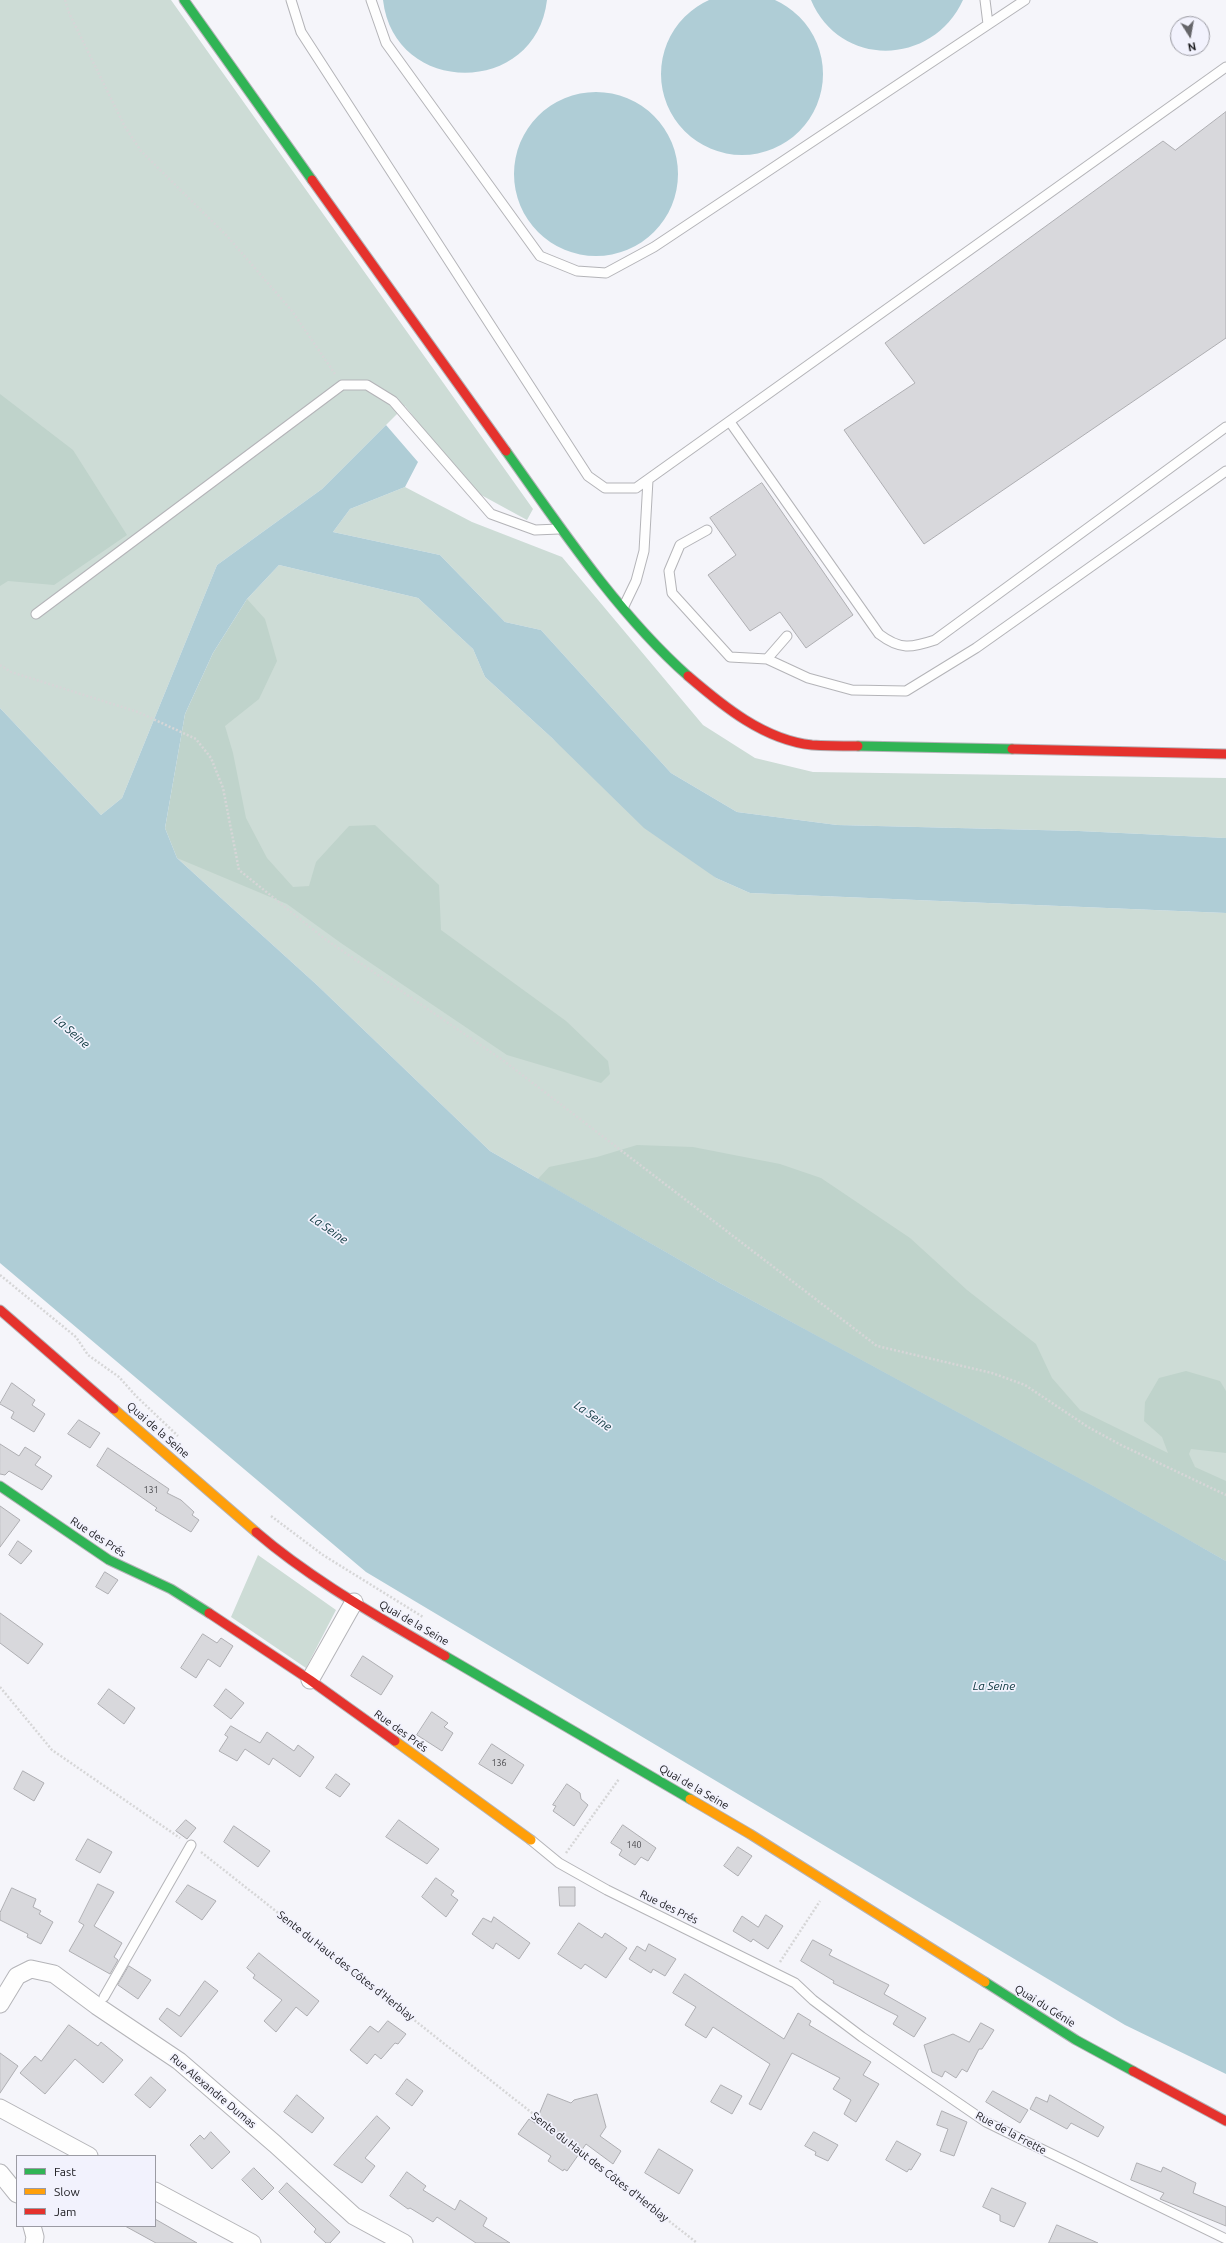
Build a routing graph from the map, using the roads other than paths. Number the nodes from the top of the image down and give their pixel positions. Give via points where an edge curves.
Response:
1 (184, 0) edge
2 (291, 0) edge
3 (371, 0) edge
4 (985, 0) edge
5 (1025, 0) edge
6 (988, 24) junction
7 (1226, 67) edge
8 (730, 422) junction
9 (1226, 427) edge
10 (1226, 471) edge
11 (648, 480) junction
12 (561, 529) junction
13 (707, 530) dead end
14 (624, 606) junction
15 (36, 614) dead end
16 (787, 636) dead end
17 (767, 659) junction
18 (1226, 754) edge
19 (0, 1310) edge
20 (0, 1486) edge
21 (354, 1602) junction
22 (310, 1680) junction
23 (531, 1840) joint
24 (191, 1845) road end
25 (856, 1901) joint
26 (795, 1983) joint
27 (104, 1997) dead end
28 (0, 2004) edge
29 (0, 2108) edge
30 (1226, 2121) edge
31 (87, 2155) edge
32 (0, 2173) edge
33 (156, 2192) edge
34 (16, 2193) edge
35 (32, 2227) edge
36 (1226, 2239) edge
37 (34, 2243) edge
38 (252, 2243) edge
39 (404, 2243) edge

1 - 12 street
2 - 11 lane via 301,32 588,476 605,488 636,488
3 - 6 lane via 386,43 540,256 576,271 606,273 654,247
4 - 6 lane
5 - 6 lane
7 - 8 lane
8 - 9 lane via 879,634 892,644 915,646 935,640
8 - 11 lane
10 - 17 lane via 976,648 906,691 852,690 808,678
11 - 14 lane via 644,551 636,581
12 - 14 street
12 - 15 lane via 535,530 491,514 393,400 367,385 342,385
13 - 17 lane via 680,545 669,571 672,593 730,658
14 - 18 street via 670,658 706,693 733,714 782,738 811,745
16 - 17 lane
19 - 21 street, Quai de la Seine via 278,1551
20 - 22 street, Rue des Prés via 109,1560 171,1589
21 - 22 street
21 - 25 street, Quai de la Seine via 750,1834
22 - 23 street, Rue des Prés
23 - 26 lane, Rue des Prés via 559,1863 607,1890
24 - 27 lane
25 - 30 street, Quai du Génie via 1076,2040
26 - 36 lane, Rue de la Frette via 812,2000 862,2037 986,2122
28 - 39 street, Rue Alexandre Dumas via 16,1976 31,1969 54,1974 179,2061 354,2216
29 - 31 street
32 - 34 street
33 - 38 street
35 - 37 street

